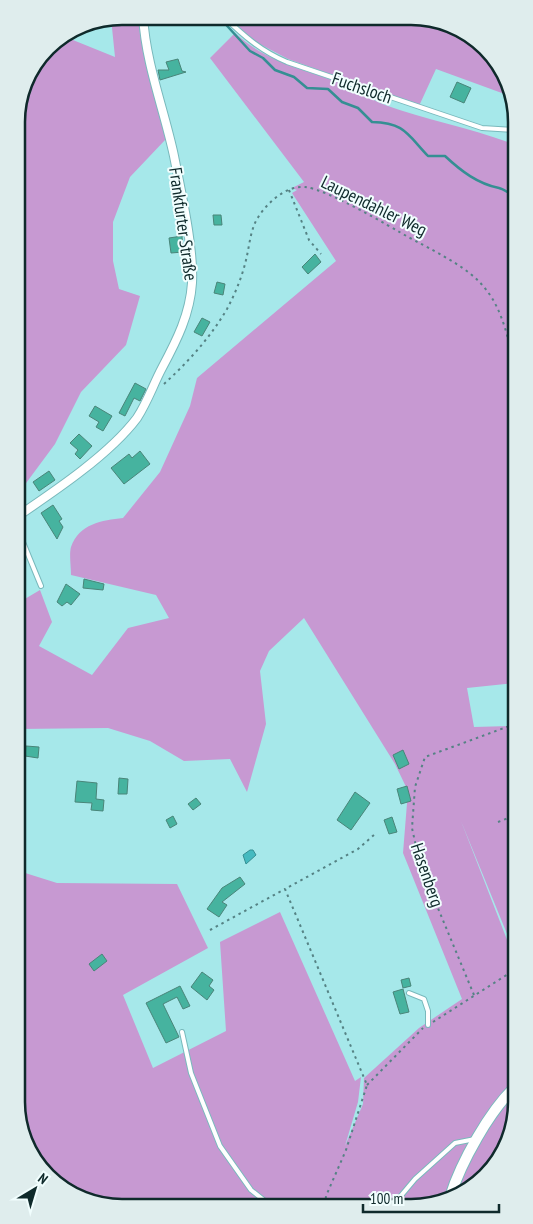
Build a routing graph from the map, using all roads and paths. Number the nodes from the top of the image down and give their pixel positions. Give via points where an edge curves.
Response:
1 (144, 25) edge
2 (232, 25) edge
3 (508, 130) edge
4 (289, 190) junction
5 (321, 254) dead end
6 (508, 340) edge
7 (151, 396) junction
8 (25, 511) edge
9 (25, 547) edge
10 (41, 586) dead end
11 (508, 727) edge
12 (508, 818) edge
13 (498, 822) dead end
14 (375, 834) dead end
15 (285, 889) junction
16 (210, 930) dead end
17 (508, 974) edge
18 (409, 993) dead end
19 (474, 994) junction
20 (428, 1025) junction
21 (182, 1032) dead end
22 (367, 1085) junction
23 (508, 1093) edge
24 (477, 1139) junction
25 (454, 1189) edge
26 (262, 1199) edge
27 (326, 1199) edge
28 (398, 1199) edge

1 - 7 street, Frankfurter Straße via 147,56 174,155 192,272 186,316
2 - 3 lane, Fuchsloch via 266,53 286,62 482,128
4 - 5 path via 309,240
4 - 6 path, Laupendahler Weg via 302,187 320,192 474,274 490,292
4 - 7 path via 273,201 255,224 241,278 218,324 186,364
7 - 8 street, Frankfurter Straße via 130,427 85,468
9 - 10 lane
11 - 19 path, Hasenberg via 425,757 415,787 412,828 420,865
12 - 13 path
14 - 15 path via 358,850
15 - 16 path
15 - 22 path
17 - 19 path
18 - 20 lane via 424,999
19 - 20 path
20 - 22 path
21 - 26 lane via 191,1073 220,1146 251,1190
22 - 27 path
23 - 24 street
24 - 25 street
24 - 28 lane via 455,1143

